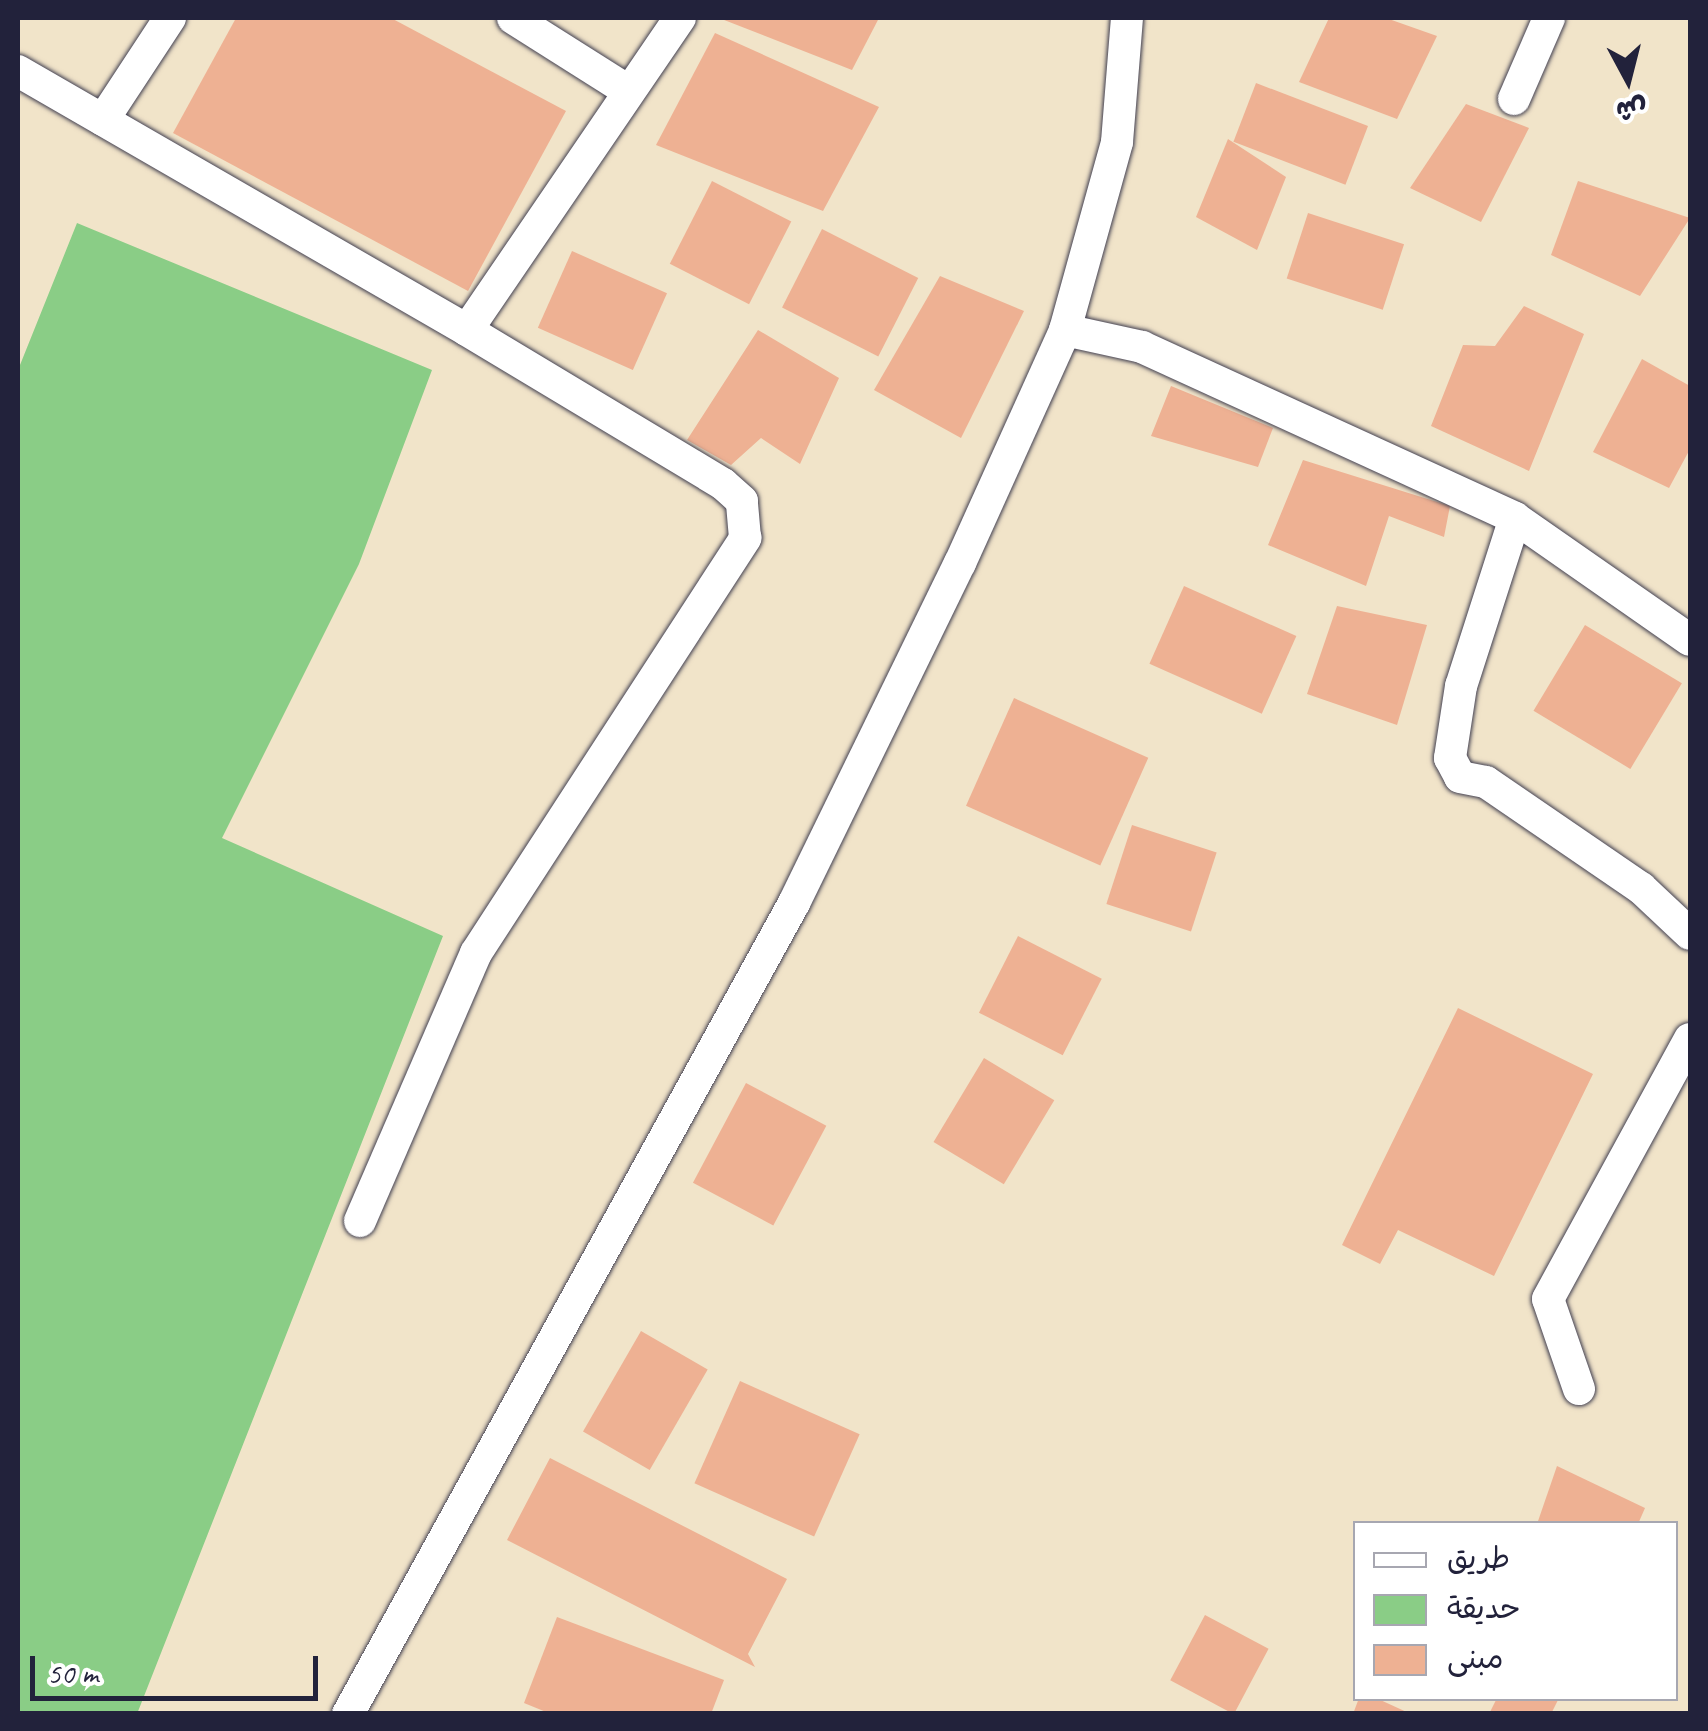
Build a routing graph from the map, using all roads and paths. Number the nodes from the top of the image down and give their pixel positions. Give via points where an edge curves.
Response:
1 (170, 18) edge
2 (513, 18) edge
3 (680, 18) edge
4 (1127, 18) edge
5 (1550, 18) edge
6 (18, 71) edge
7 (627, 90) junction
8 (1514, 99) dead end
9 (102, 120) junction
10 (467, 330) junction
11 (1065, 330) junction
12 (1515, 518) junction
13 (1690, 640) edge
14 (1690, 934) edge
15 (1690, 1039) edge
16 (360, 1220) dead end
17 (1578, 1389) dead end
18 (348, 1714) edge

1 - 9 street
2 - 7 street
3 - 7 street
4 - 11 street via 1117,142
5 - 8 street
6 - 9 street
7 - 10 street
9 - 10 street
10 - 16 street via 723,484 748,522 663,672 476,954
11 - 12 street via 1142,348
11 - 18 street via 794,903
12 - 13 street
12 - 14 street via 1461,686 1450,758 1460,777 1486,782 1641,888
15 - 17 street via 1548,1298

